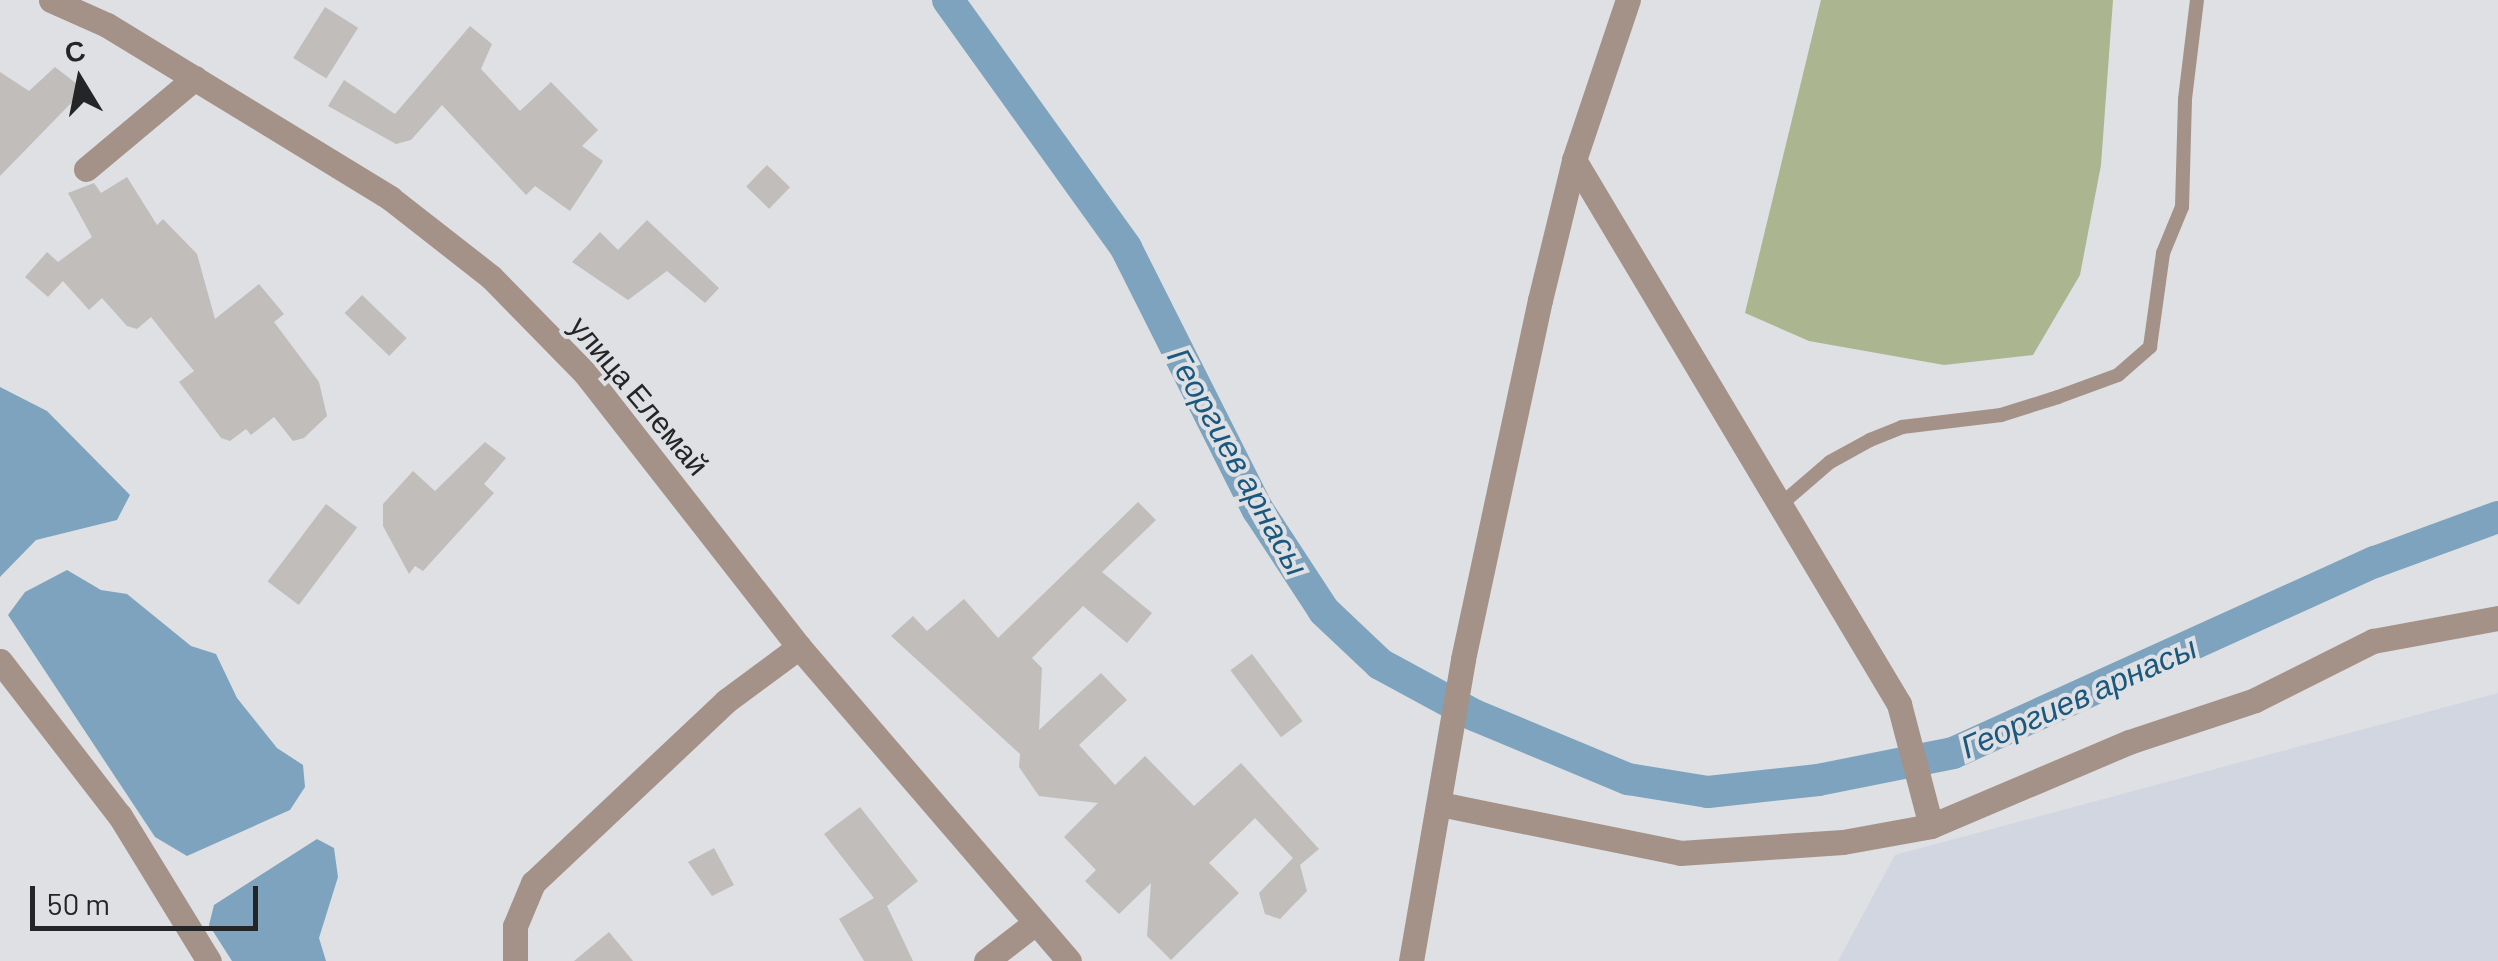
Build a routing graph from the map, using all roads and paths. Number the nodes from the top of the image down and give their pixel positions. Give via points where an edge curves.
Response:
1 (50, 0) edge
2 (92, 0) edge
3 (1628, 0) edge
4 (2197, 0) edge
5 (107, 25) junction
6 (195, 78) junction
7 (1574, 160) junction
8 (86, 169) dead end
9 (1779, 506) junction
10 (2498, 618) edge
11 (799, 647) junction
12 (0, 662) edge
13 (1440, 804) junction
14 (1930, 820) junction
15 (1035, 922) junction
16 (1066, 960) edge
17 (208, 961) edge
18 (516, 961) edge
19 (986, 961) edge
20 (1412, 961) edge

1 - 5 street, улица Елемай
2 - 5 street
3 - 7 street
4 - 9 lane via 2184,99 2182,206 2163,252 2150,347 2118,374 2058,397 2001,415 1902,427 1870,440 1830,462
5 - 6 street, улица Елемай
6 - 8 street
6 - 11 street, улица Елемай via 390,198 491,277 585,374
7 - 9 street
7 - 13 street via 1463,659
9 - 14 street via 1899,704
10 - 14 street via 2373,641 2255,700
11 - 15 street, улица Елемай
11 - 18 street via 726,701 533,883 515,926
12 - 17 street via 120,816
13 - 14 street via 1680,852 1843,842
13 - 20 street
15 - 16 street, улица Елемай
15 - 19 street

